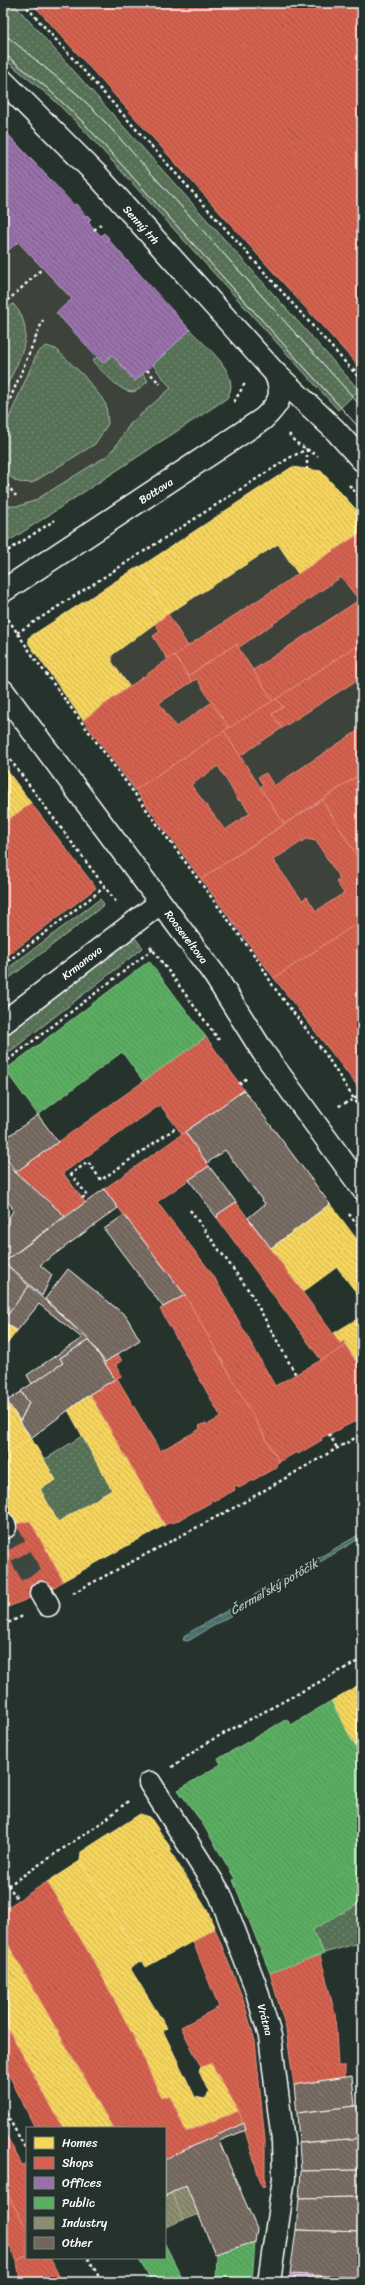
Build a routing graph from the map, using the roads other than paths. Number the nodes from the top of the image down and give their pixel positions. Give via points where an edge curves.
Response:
1 (3, 81) edge
2 (274, 373) junction
3 (362, 460) edge
4 (3, 591) edge
5 (3, 691) edge
6 (160, 903) junction
7 (3, 1023) edge
8 (362, 1188) edge
9 (150, 1783) road end
10 (269, 2282) edge

1 - 2 street, Senný trh via 97,175
2 - 3 street, Senný trh via 335,430
2 - 4 street, Bottova via 280,384 280,398 263,419
5 - 6 street, Rooseveltova
6 - 7 street, Krmanova
6 - 8 street, Rooseveltova via 214,974 263,1052
9 - 10 street, Vrátna via 220,1894 255,1985 270,2036 281,2126 284,2178

